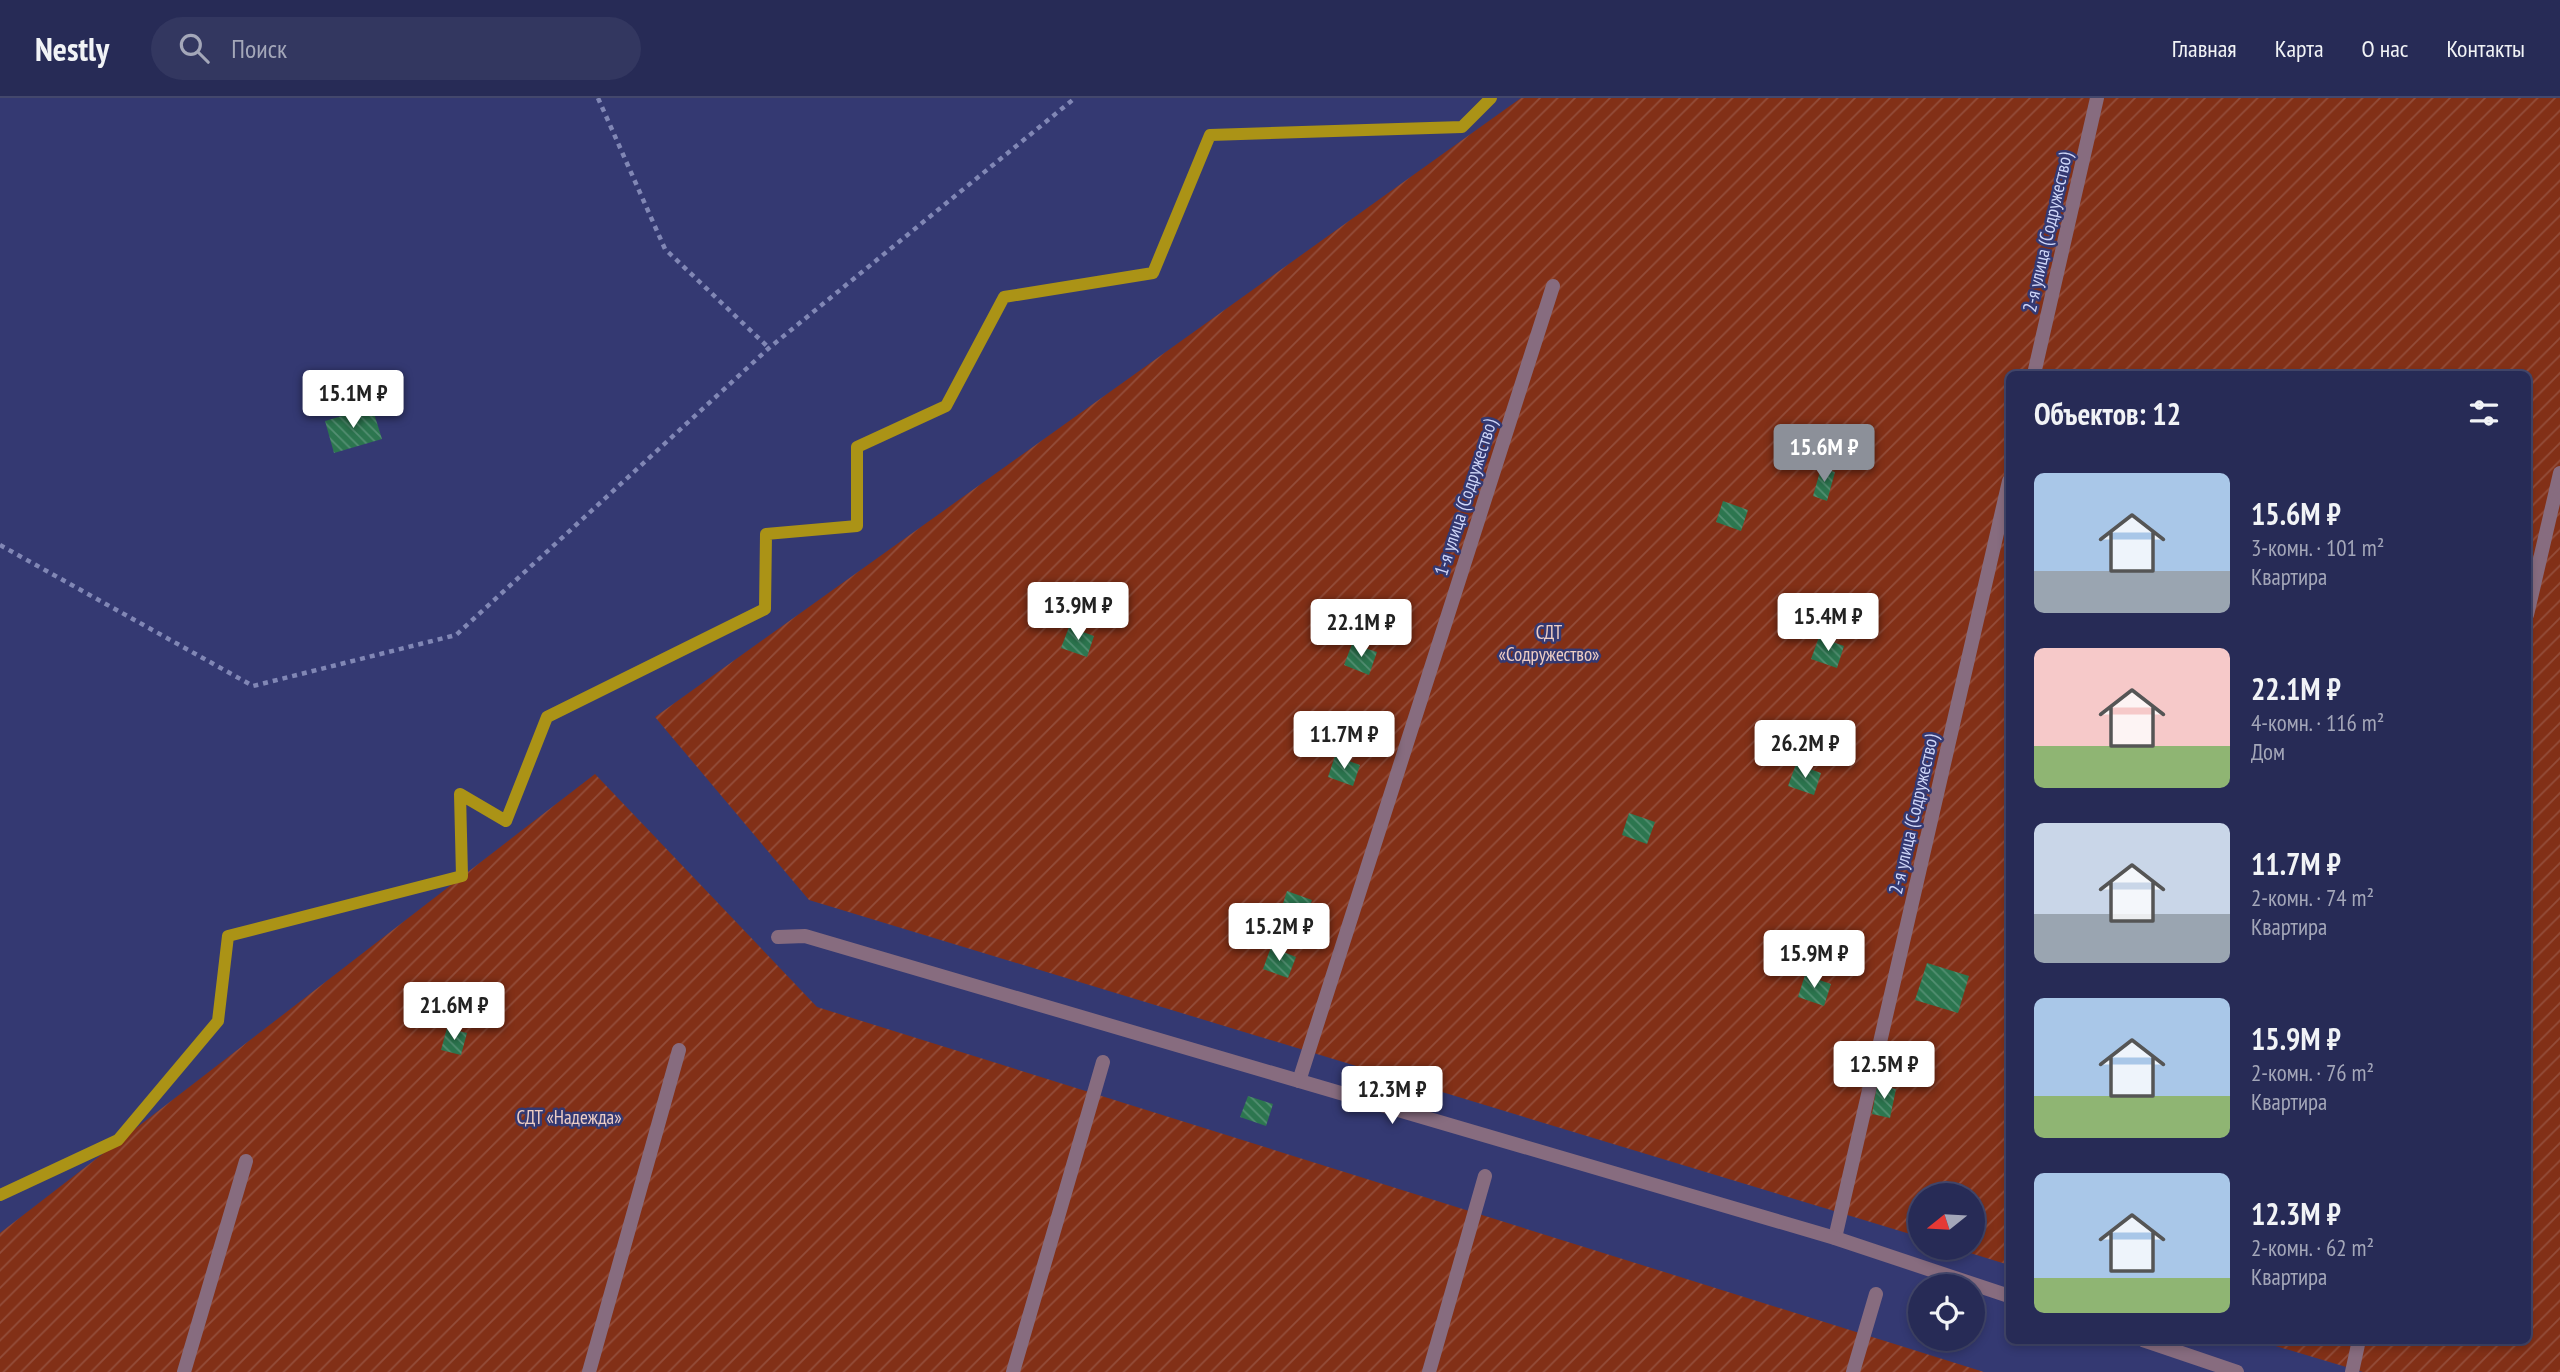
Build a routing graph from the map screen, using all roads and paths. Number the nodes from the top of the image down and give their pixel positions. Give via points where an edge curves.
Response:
1 (598, 98) edge
2 (1075, 98) edge
3 (2097, 98) edge
4 (1553, 286) dead end
5 (769, 348) junction
6 (2035, 371) edge
7 (2560, 473) edge
8 (2006, 494) edge
9 (0, 545) edge
10 (2531, 598) edge
11 (778, 937) dead end
12 (679, 1050) dead end
13 (1103, 1062) dead end
14 (1298, 1080) junction
15 (246, 1161) dead end
16 (1485, 1176) dead end
17 (1835, 1238) junction
18 (1876, 1294) dead end
19 (2006, 1295) edge
20 (2155, 1344) edge
21 (2358, 1344) edge
22 (184, 1372) edge
23 (589, 1372) edge
24 (1013, 1372) edge
25 (1429, 1372) edge
26 (1853, 1372) edge
27 (2237, 1372) edge
28 (2352, 1372) edge

1 - 5 path via 665,249
2 - 5 path
3 - 6 street, 2-я улица (Содружество)
4 - 14 street, 1-я улица (Содружество)
5 - 9 path via 456,635 253,686
7 - 10 street
8 - 17 street, 2-я улица (Содружество)
11 - 14 street via 806,936
12 - 23 street
13 - 24 street
14 - 17 street
15 - 22 street
16 - 25 street
17 - 19 street
18 - 26 street
20 - 27 street
21 - 28 street

